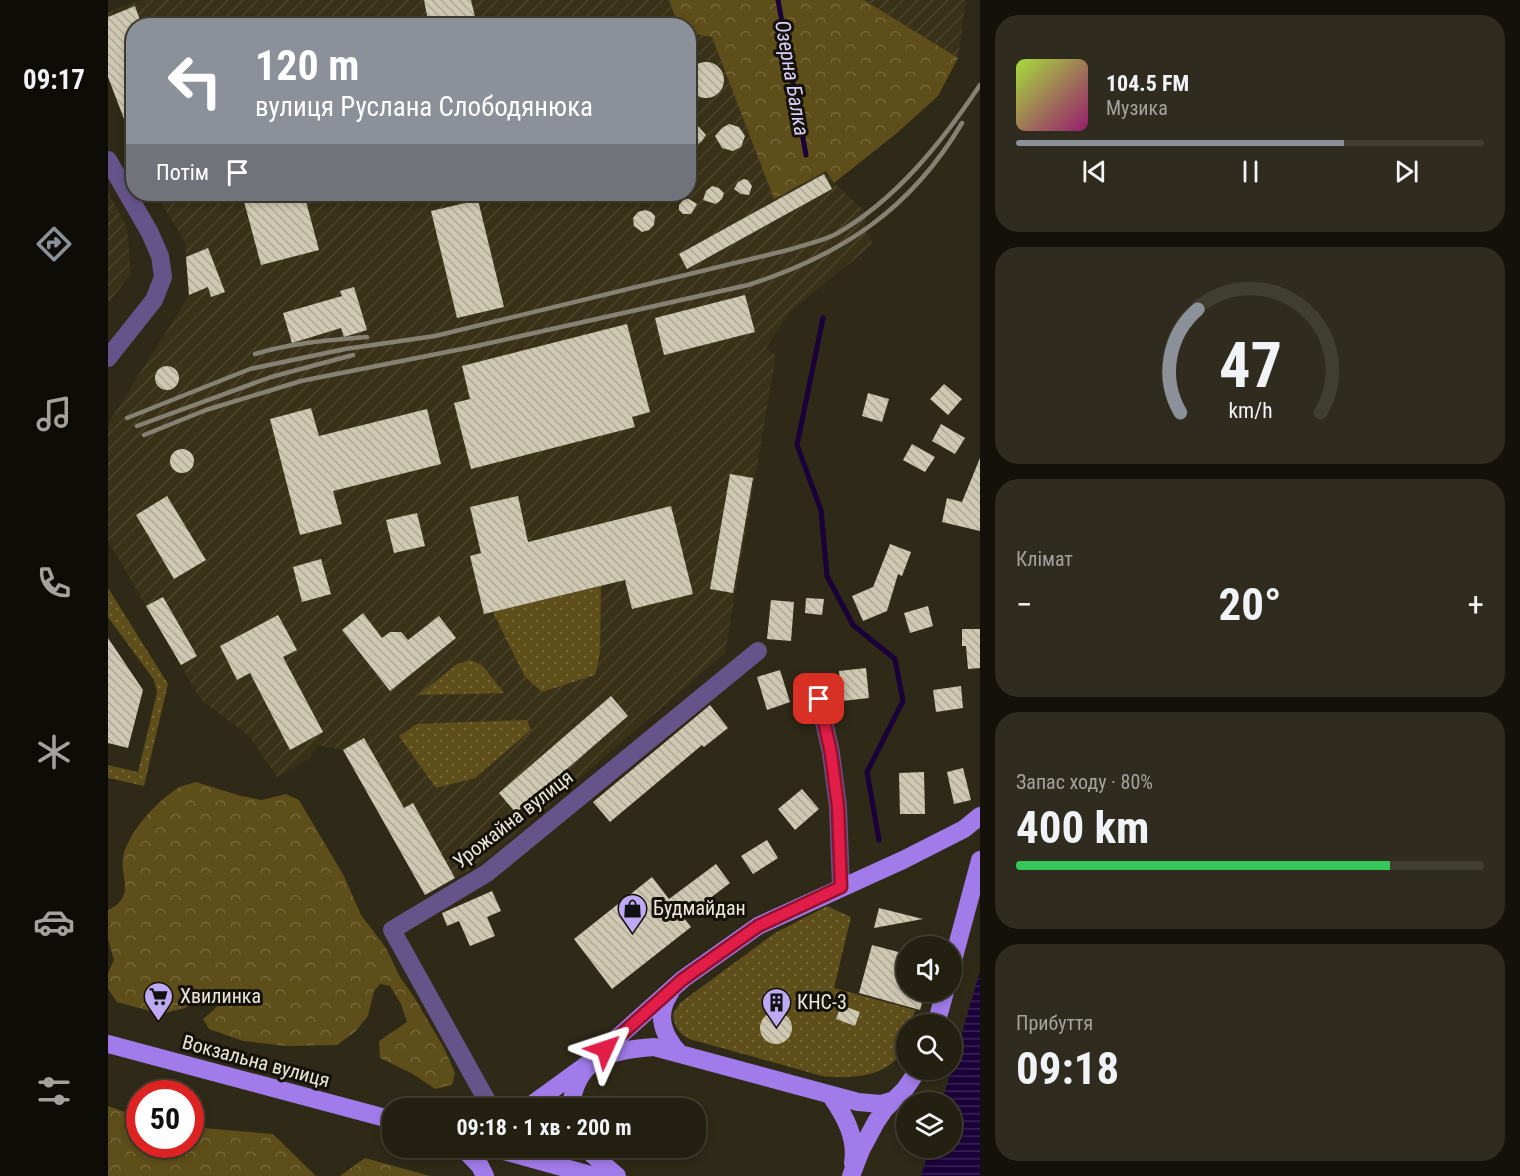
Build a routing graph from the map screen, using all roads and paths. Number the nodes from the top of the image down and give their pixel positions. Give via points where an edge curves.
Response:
1 (108, 160) edge
2 (126, 191) edge
3 (132, 201) edge
4 (108, 358) edge
5 (758, 651) dead end
6 (819, 699) dead end
7 (980, 816) edge
8 (980, 860) edge
9 (841, 887) junction
10 (960, 936) edge
11 (683, 979) junction
12 (108, 1044) edge
13 (679, 1053) junction
14 (589, 1063) junction
15 (831, 1096) junction
16 (485, 1098) edge
17 (541, 1098) edge
18 (573, 1098) edge
19 (896, 1099) edge
20 (896, 1100) edge
21 (382, 1117) edge
22 (472, 1158) edge
23 (538, 1158) edge
24 (596, 1158) edge
25 (851, 1175) edge
26 (485, 1176) edge
27 (594, 1176) edge
28 (616, 1176) edge

1 - 2 street
3 - 4 street via 160,256 163,277 154,300
5 - 16 street, Урожайна вулиця via 487,873 392,930
6 - 9 street via 838,807
7 - 9 main road via 964,829
8 - 10 main road
9 - 11 main road via 758,926
11 - 13 main road via 668,996 661,1025
11 - 14 main road
12 - 21 main road, Вокзальна вулиця
13 - 14 main road via 638,1048
13 - 15 main road
14 - 17 main road
14 - 18 main road
15 - 19 main road via 872,1104
15 - 25 main road via 843,1113 853,1140
20 - 25 main road via 876,1122
22 - 26 main road
23 - 27 main road
24 - 28 main road

